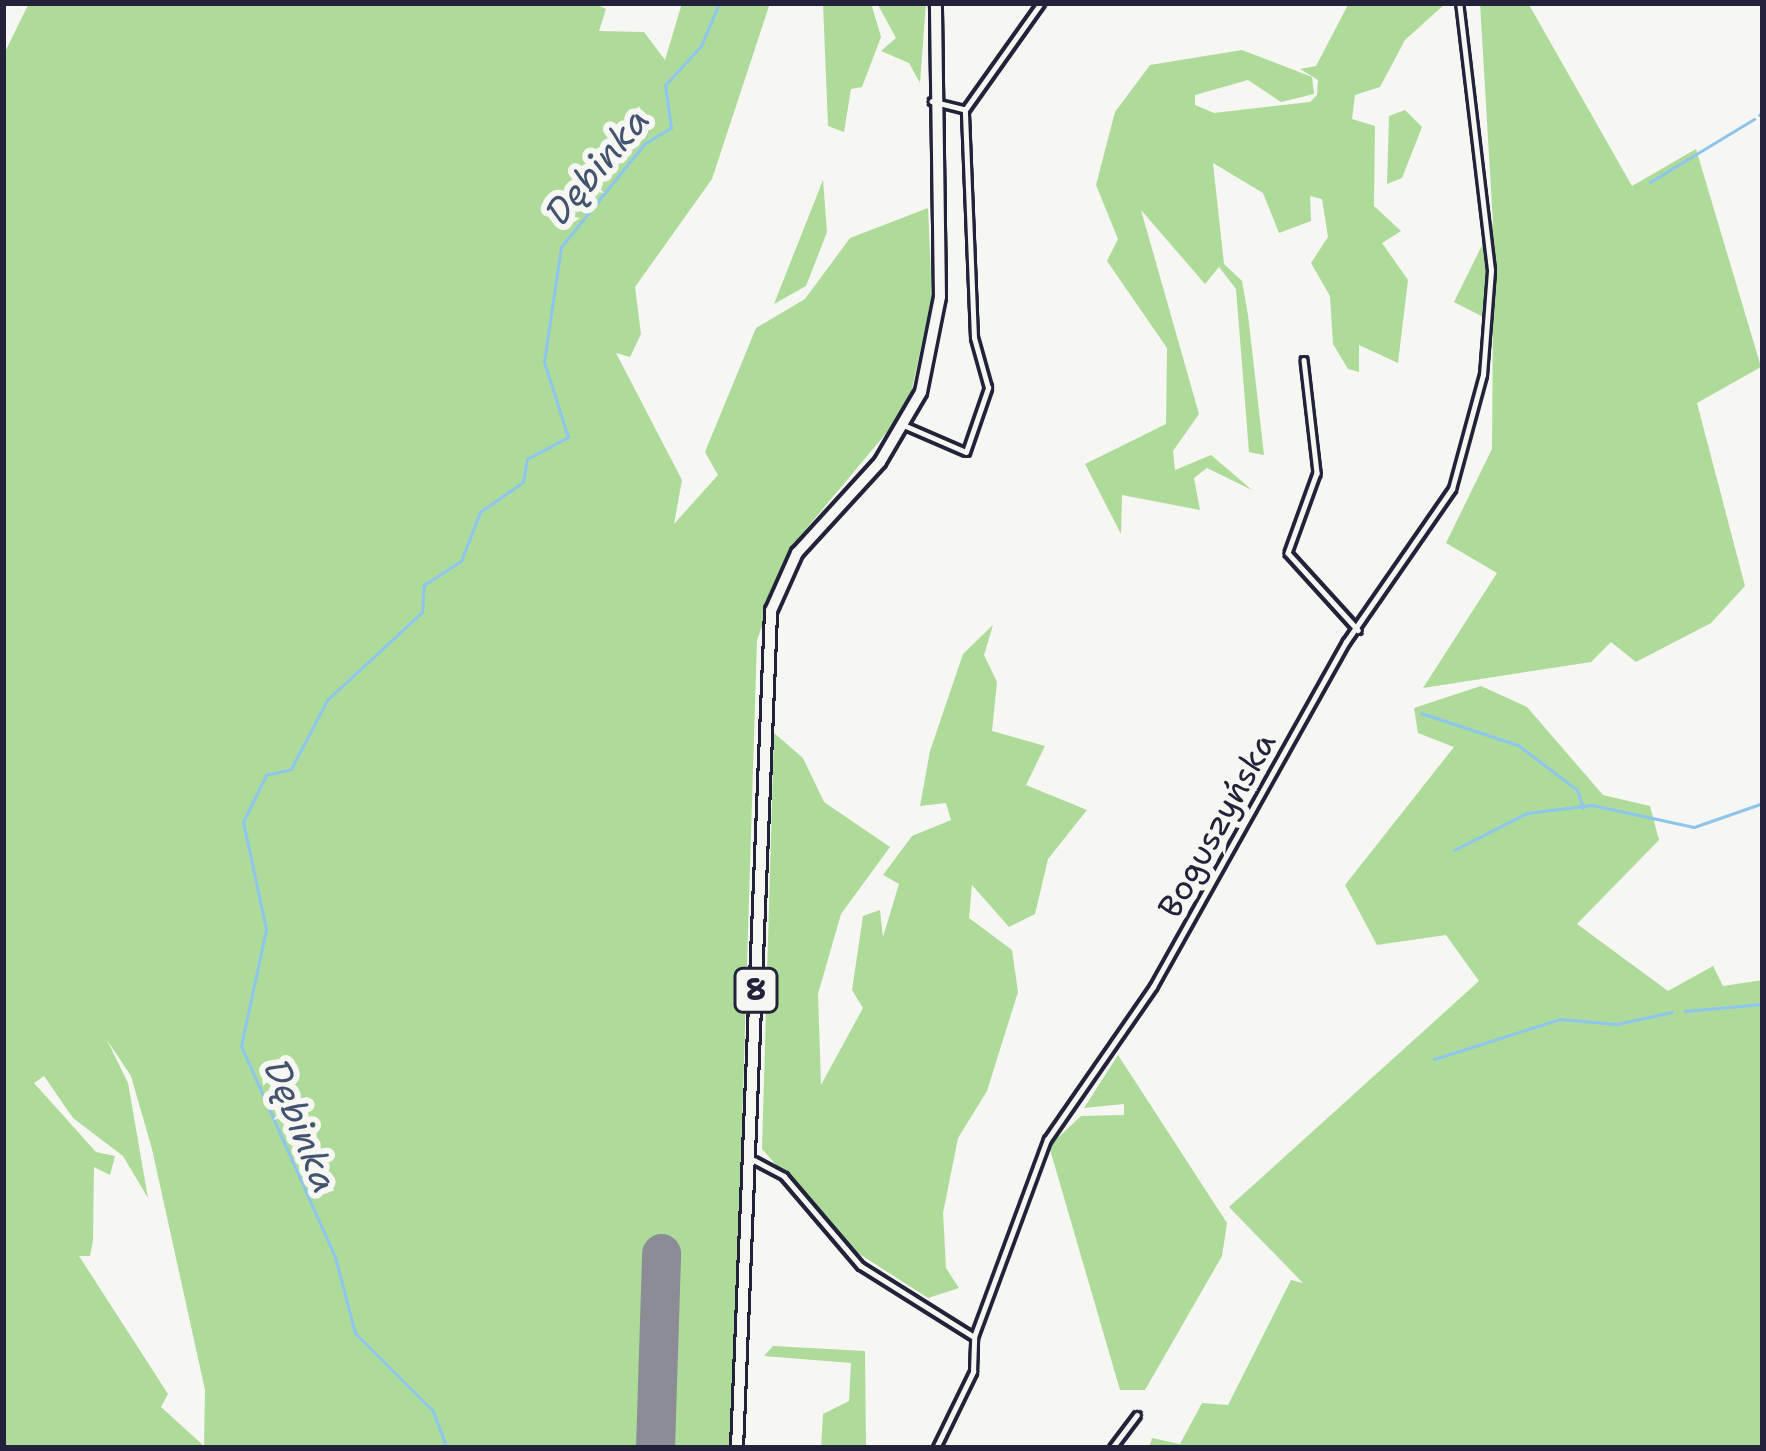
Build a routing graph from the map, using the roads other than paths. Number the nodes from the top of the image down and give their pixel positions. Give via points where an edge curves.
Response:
1 (935, 3) edge
2 (1041, 3) edge
3 (1459, 3) edge
4 (932, 102) junction
5 (965, 110) junction
6 (1304, 360) dead end
7 (905, 426) junction
8 (1358, 630) junction
9 (748, 1160) junction
10 (974, 1337) junction
11 (1137, 1415) dead end
12 (736, 1448) edge
13 (936, 1448) edge
14 (1112, 1448) edge

1 - 4 highway, 8
2 - 5 street
3 - 8 street, Boguszyńska via 1490,230 1483,375 1452,490
4 - 5 street
4 - 7 highway, 8 via 940,297
5 - 7 street via 974,338 988,395 966,452
6 - 8 street via 1317,472 1288,553
7 - 9 highway, 8 via 797,554 771,611
8 - 10 street, Boguszyńska via 1041,1154
9 - 10 street via 784,1176 861,1266
9 - 12 highway, 8
10 - 13 street, Boguszyńska via 974,1372
11 - 14 street

